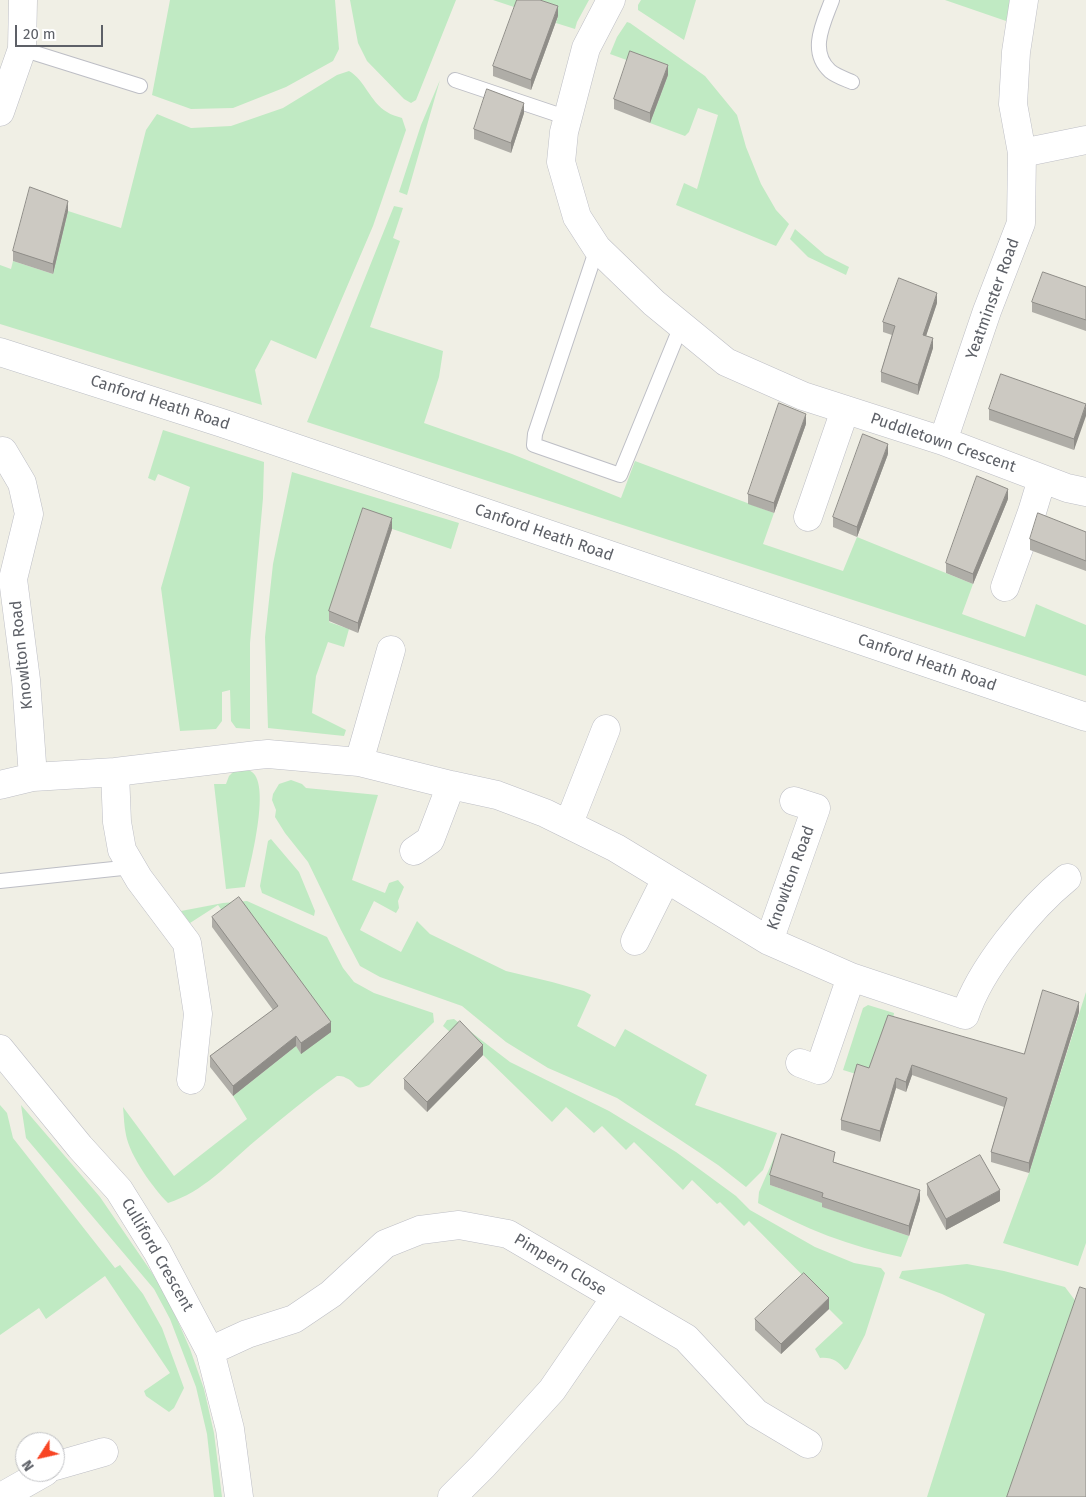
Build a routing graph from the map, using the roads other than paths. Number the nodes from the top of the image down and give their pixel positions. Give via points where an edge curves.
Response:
1 (23, 0) edge
2 (611, 0) edge
3 (832, 0) edge
4 (1024, 0) edge
5 (22, 49) junction
6 (455, 80) dead end
7 (852, 82) dead end
8 (140, 86) dead end
9 (0, 112) edge
10 (568, 118) junction
11 (1086, 140) edge
12 (1022, 153) junction
13 (597, 248) junction
14 (681, 326) junction
15 (0, 352) edge
16 (844, 410) junction
17 (943, 441) junction
18 (3, 451) dead end
19 (1042, 479) junction
20 (1086, 492) edge
21 (808, 517) dead end
22 (1005, 587) dead end
23 (391, 650) dead end
24 (1086, 717) edge
25 (606, 728) dead end
26 (360, 762) junction
27 (115, 772) junction
28 (33, 777) junction
29 (0, 785) edge
30 (451, 785) junction
31 (794, 801) dead end
32 (569, 824) junction
33 (414, 851) dead end
34 (132, 867) junction
35 (1067, 878) dead end
36 (666, 879) junction
37 (0, 881) edge
38 (634, 941) dead end
39 (769, 941) junction
40 (851, 977) junction
41 (0, 1050) edge
42 (800, 1063) dead end
43 (191, 1080) dead end
44 (615, 1298) junction
45 (210, 1351) junction
46 (808, 1444) dead end
47 (104, 1452) dead end
48 (65, 1463) edge
49 (27, 1482) edge
50 (4, 1497) edge
51 (239, 1497) edge
52 (452, 1497) edge

1 - 5 street
2 - 10 street, Puddletown Crescent via 586,48
3 - 7 lane via 818,35 819,49 831,72
4 - 12 street, Yeatminster Road via 1013,104
5 - 8 lane
5 - 9 street
6 - 10 lane
10 - 13 street, Puddletown Crescent via 561,162 577,217
11 - 12 street
12 - 17 street, Yeatminster Road via 1021,223
13 - 14 street, Puddletown Crescent
13 - 14 lane via 534,445 620,475
14 - 16 street, Puddletown Crescent via 726,362
15 - 24 street, Canford Heath Road via 222,423
16 - 17 street, Puddletown Crescent
16 - 21 street
17 - 19 street, Puddletown Crescent
18 - 28 street, Knowlton Road via 22,483 30,514 13,579 26,680
19 - 20 street, Puddletown Crescent
19 - 22 street
23 - 26 street
25 - 32 street
26 - 27 street, Knowlton Road via 268,754
26 - 30 street, Knowlton Road
27 - 28 street, Knowlton Road
27 - 34 street via 122,850
28 - 29 street, Knowlton Road
30 - 32 street, Knowlton Road via 497,795
30 - 33 street via 430,840
31 - 39 street, Knowlton Road via 816,808
32 - 36 street, Knowlton Road
34 - 37 lane
34 - 43 street via 187,943 198,1014
35 - 40 street, Knowlton Road via 1051,890 1004,945 971,996 965,1015
36 - 38 street
36 - 39 street, Knowlton Road
39 - 40 street, Knowlton Road
40 - 42 street via 819,1070
41 - 45 street, Culliford Crescent via 119,1190 157,1251
44 - 45 street, Pimpern Close via 508,1234 459,1225 420,1230 385,1244 331,1294 294,1319 247,1334
44 - 46 street, Pimpern Close via 686,1338 756,1413
44 - 52 street, Pimpern Close via 552,1390
45 - 51 street, Culliford Crescent via 230,1429
47 - 48 street
49 - 50 street

